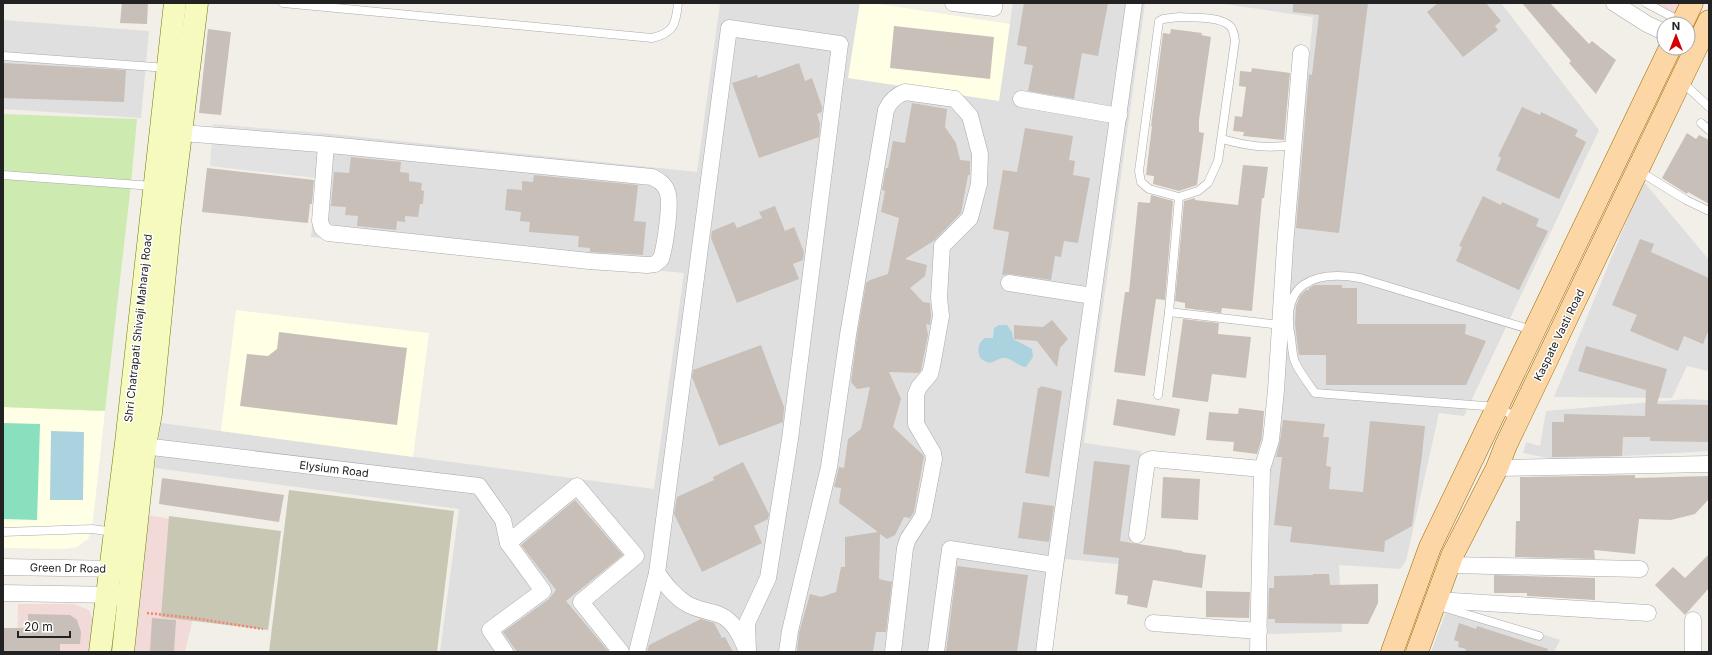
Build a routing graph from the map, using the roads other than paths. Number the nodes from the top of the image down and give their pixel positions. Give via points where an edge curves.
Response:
1 (175, 3) edge
2 (197, 3) edge
3 (283, 3) edge
4 (678, 3) edge
5 (953, 3) edge
6 (994, 3) edge
7 (1134, 3) edge
8 (1614, 3) edge
9 (1646, 3) edge
10 (1692, 3) edge
11 (1663, 16) edge
12 (1683, 16) edge
13 (1709, 21) edge
14 (1656, 25) edge
15 (1696, 40) edge
16 (1301, 53) dead end
17 (3, 56) edge
18 (1666, 56) edge
19 (1689, 56) edge
20 (168, 68) junction
21 (1681, 81) junction
22 (1021, 99) dead end
23 (1709, 107) edge
24 (1119, 116) junction
25 (1701, 123) dead end
26 (1709, 130) edge
27 (171, 132) junction
28 (1222, 139) junction
29 (326, 145) junction
30 (1293, 145) junction
31 (1638, 170) junction
32 (3, 175) edge
33 (154, 186) junction
34 (1179, 197) junction
35 (1709, 211) edge
36 (1009, 283) dead end
37 (1093, 296) junction
38 (1169, 312) junction
39 (1280, 325) junction
40 (1535, 331) junction
41 (1158, 395) dead end
42 (1498, 407) junction
43 (1519, 419) junction
44 (136, 445) junction
45 (1709, 464) edge
46 (1497, 468) junction
47 (1262, 469) junction
48 (3, 532) edge
49 (115, 532) junction
50 (1137, 535) dead end
51 (508, 543) junction
52 (1055, 565) junction
53 (1448, 565) junction
54 (3, 568) edge
55 (110, 568) junction
56 (1640, 569) dead end
57 (132, 570) junction
58 (656, 573) junction
59 (3, 593) edge
60 (107, 595) junction
61 (1435, 602) junction
62 (129, 604) junction
63 (1648, 613) dead end
64 (1693, 620) dead end
65 (1153, 623) dead end
66 (1259, 631) junction
67 (1539, 636) dead end
68 (100, 652) edge
69 (123, 652) edge
70 (505, 652) edge
71 (621, 652) edge
72 (637, 652) edge
73 (748, 652) edge
74 (787, 652) edge
75 (893, 652) edge
76 (936, 652) edge
77 (1044, 652) edge
78 (1258, 652) edge
79 (1392, 652) edge
80 (1417, 652) edge
81 (1693, 652) edge

1 - 20 main road, Shri Chatrapati Shivaji Maharaj Road
2 - 27 main road, Shri Chatrapati Shivaji Maharaj Road
3 - 4 lane via 652,38 664,35 672,27
5 - 6 street via 994,8
7 - 24 street
8 - 14 street via 1647,24
9 - 11 lane
10 - 12 main road
13 - 15 main road, Kaspate Vasti Road
16 - 30 street
17 - 20 lane
18 - 40 main road
19 - 21 main road, Kaspate Vasti Road
20 - 27 main road, Shri Chatrapati Shivaji Maharaj Road
21 - 23 lane
21 - 31 main road, Kaspate Vasti Road
22 - 24 street
24 - 37 street
25 - 26 lane
27 - 29 street
27 - 33 main road, Shri Chatrapati Shivaji Maharaj Road
27 - 44 main road, Shri Chatrapati Shivaji Maharaj Road via 169,230 151,413
28 - 30 lane via 1275,148
28 - 34 lane via 1218,161 1208,183 1198,191
28 - 34 lane via 1234,32 1230,25 1221,20 1179,17 1159,21 1140,172 1141,182 1149,188
29 - 29 street via 320,221 322,228 328,233 589,261 647,265 655,264 661,259 669,212 668,192 664,184 652,177
30 - 39 street
31 - 35 lane
31 - 43 main road, Kaspate Vasti Road
32 - 33 lane
33 - 44 main road, Shri Chatrapati Shivaji Maharaj Road
34 - 38 lane
36 - 37 street
37 - 52 street
38 - 39 lane
38 - 41 lane
39 - 47 street via 1271,440
40 - 42 main road
40 - 42 lane via 1343,275 1310,280 1296,290 1290,306 1289,328 1295,361 1315,393
42 - 43 lane
42 - 79 main road via 1430,547
43 - 46 main road, Kaspate Vasti Road
44 - 49 main road, Shri Chatrapati Shivaji Maharaj Road
44 - 51 street, Elysium Road via 479,486 503,520
44 - 57 main road, Shri Chatrapati Shivaji Maharaj Road
45 - 46 street
46 - 53 main road, Kaspate Vasti Road
47 - 50 street via 1152,459 1147,461
47 - 66 street
48 - 49 lane via 92,528
49 - 55 main road, Shri Chatrapati Shivaji Maharaj Road
51 - 70 street, Elysium Road via 543,591 490,630
51 - 71 street via 577,486 636,556 581,602
52 - 76 street via 950,549
52 - 77 street
53 - 56 street
53 - 61 main road, Kaspate Vasti Road
54 - 55 street, Green Dr Road
55 - 57 street, Green Dr Road
55 - 60 main road, Shri Chatrapati Shivaji Maharaj Road
57 - 62 main road, Shri Chatrapati Shivaji Maharaj Road
58 - 72 street
58 - 73 street via 673,594 687,604 730,621
58 - 73 street via 729,28 840,44 790,439 768,578 747,623
59 - 60 street
60 - 62 street
60 - 68 main road, Shri Chatrapati Shivaji Maharaj Road
61 - 63 street
61 - 67 lane
61 - 80 main road, Kaspate Vasti Road
62 - 69 main road, Shri Chatrapati Shivaji Maharaj Road
64 - 81 street
65 - 66 street
66 - 78 street
74 - 75 street via 829,467 848,335 886,110 889,103 905,92 955,99 970,116 980,154 979,184 970,218 942,246 940,316 932,366 930,374 916,394 916,424 934,459 923,516 905,548

